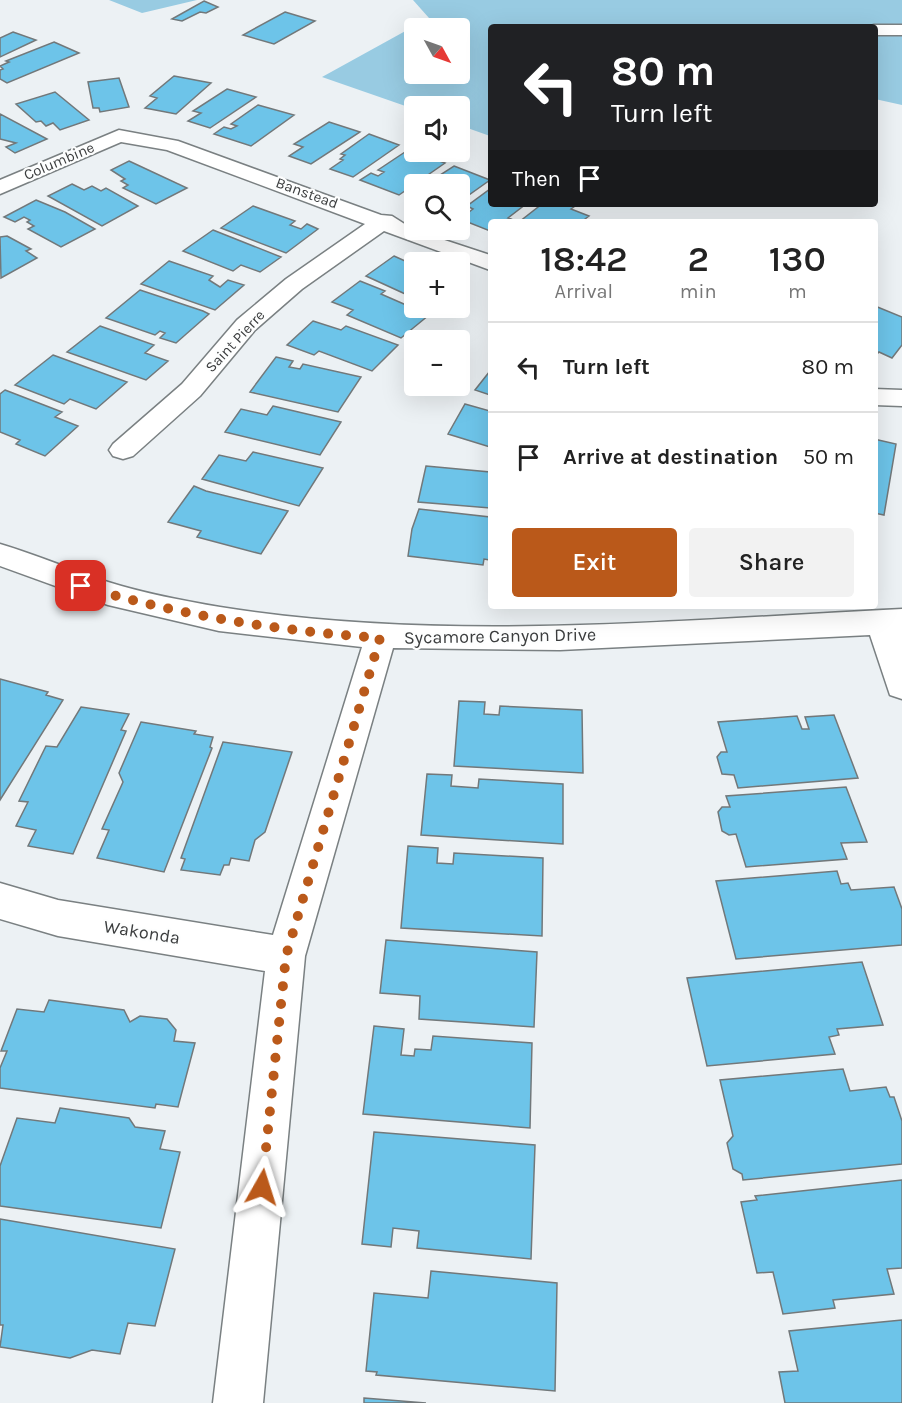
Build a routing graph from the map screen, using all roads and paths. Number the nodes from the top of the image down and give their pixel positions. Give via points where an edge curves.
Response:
1 (878, 30) edge
2 (902, 30) edge
3 (119, 136) joint
4 (0, 188) edge
5 (384, 221) junction
6 (488, 261) edge
7 (878, 397) edge
8 (902, 398) edge
9 (123, 450) dead end
10 (0, 555) edge
11 (603, 620) edge
12 (892, 622) edge
13 (380, 638) junction
14 (902, 686) edge
15 (0, 901) edge
16 (286, 956) junction
17 (238, 1403) edge

1 - 2 street
3 - 4 street, Columbine
3 - 5 street, Banstead via 171,145
5 - 6 street, Banstead
5 - 9 street, Saint Pierre via 294,284 246,325 190,390
7 - 8 street
10 - 13 street, Sycamore Canyon Drive via 134,602 301,632
11 - 12 street, Sycamore Canyon Drive
11 - 13 street, Sycamore Canyon Drive via 490,640
12 - 14 street
13 - 16 street
15 - 16 street, Wakonda via 58,918
16 - 17 street

